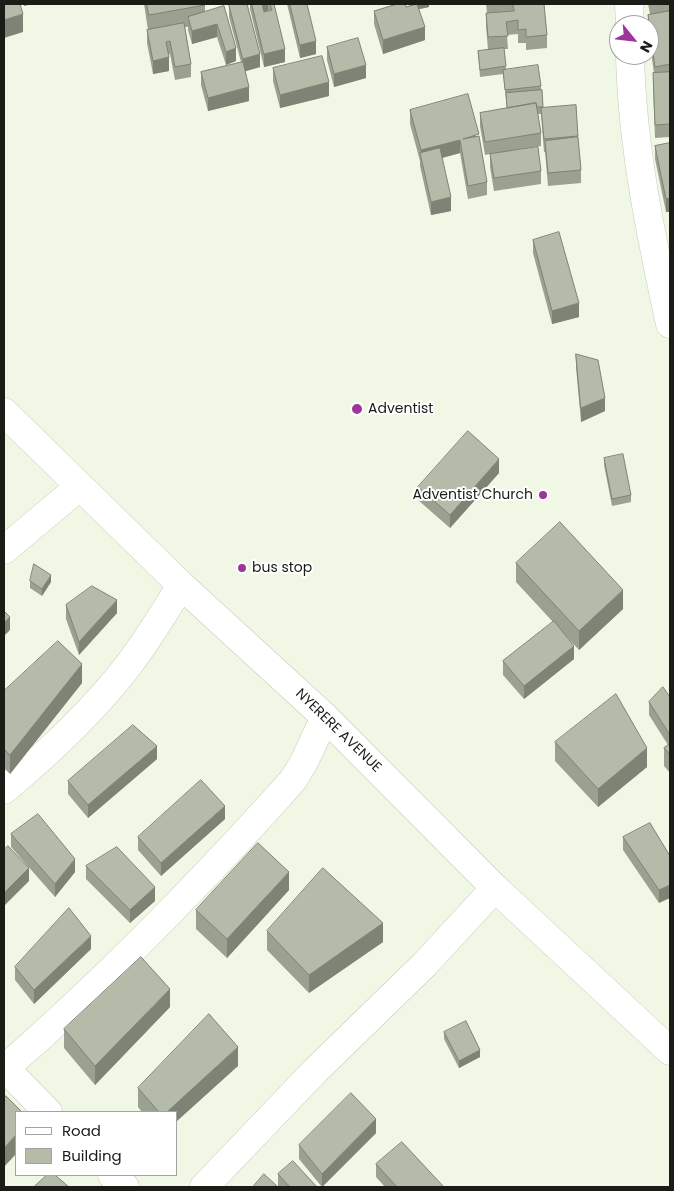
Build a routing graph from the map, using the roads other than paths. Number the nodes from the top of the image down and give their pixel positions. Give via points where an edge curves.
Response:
1 (630, 65) edge
2 (670, 324) edge
3 (4, 412) edge
4 (80, 487) junction
5 (4, 550) edge
6 (181, 585) junction
7 (325, 717) junction
8 (4, 790) edge
9 (495, 888) junction
10 (670, 1051) edge
11 (4, 1068) edge
12 (47, 1111) edge
13 (113, 1176) edge
14 (126, 1187) edge
15 (204, 1187) edge

1 - 2 street via 640,169
3 - 4 street, NYERERE AVENUE
4 - 5 street
4 - 6 street, NYERERE AVENUE
6 - 7 street, NYERERE AVENUE
6 - 8 street via 155,629 123,672 46,754
7 - 9 street, NYERERE AVENUE
7 - 11 street via 304,762 277,798 151,932
9 - 10 street, NYERERE AVENUE
9 - 15 street via 425,964 308,1078
11 - 12 street
13 - 14 street

